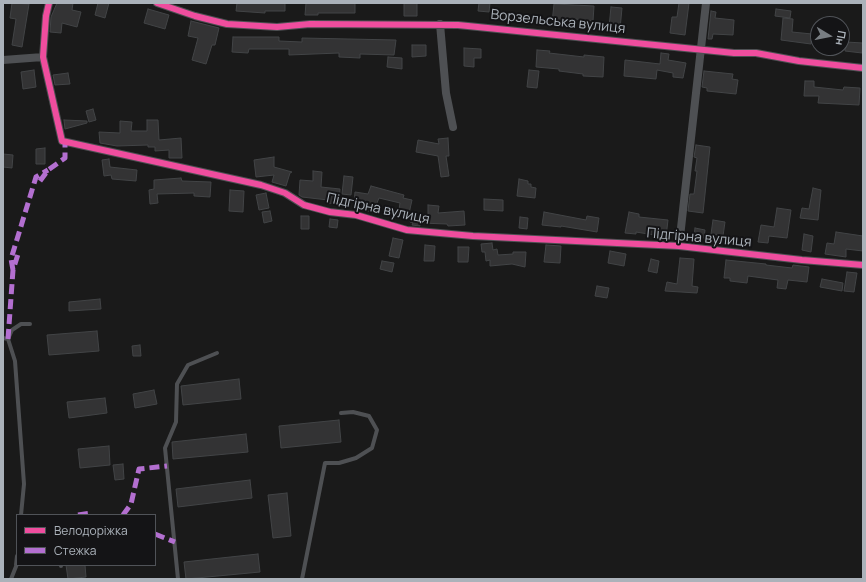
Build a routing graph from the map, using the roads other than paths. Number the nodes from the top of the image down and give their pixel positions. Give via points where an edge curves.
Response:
1 (49, 3) edge
2 (157, 3) edge
3 (706, 3) edge
4 (440, 24) junction
5 (701, 49) junction
6 (43, 56) junction
7 (3, 60) edge
8 (863, 68) edge
9 (453, 126) dead end
10 (679, 246) junction
11 (863, 265) edge
12 (30, 324) dead end
13 (5, 339) edge
14 (217, 353) dead end
15 (341, 414) dead end
16 (21, 514) edge
17 (16, 564) edge
18 (11, 579) edge
19 (178, 579) edge
20 (302, 579) edge

1 - 6 street, Підгірна вулиця
2 - 4 street, Ворзельська вулиця via 227,24 277,27 310,24
3 - 5 street
4 - 5 street, Ворзельська вулиця
4 - 9 street via 446,93
5 - 8 street, Ворзельська вулиця via 756,53
5 - 10 street
6 - 7 street
6 - 10 street, Підгірна вулиця via 62,141 65,142 261,185 304,205 356,215 407,230 473,236
10 - 11 street, Підгірна вулиця
12 - 13 lane via 21,324
13 - 16 lane via 15,361 24,484
14 - 19 lane via 188,365 184,371 177,384 176,422 165,448
15 - 20 lane via 353,412 369,416 377,430 372,448 356,458 339,463 325,463
17 - 18 lane

